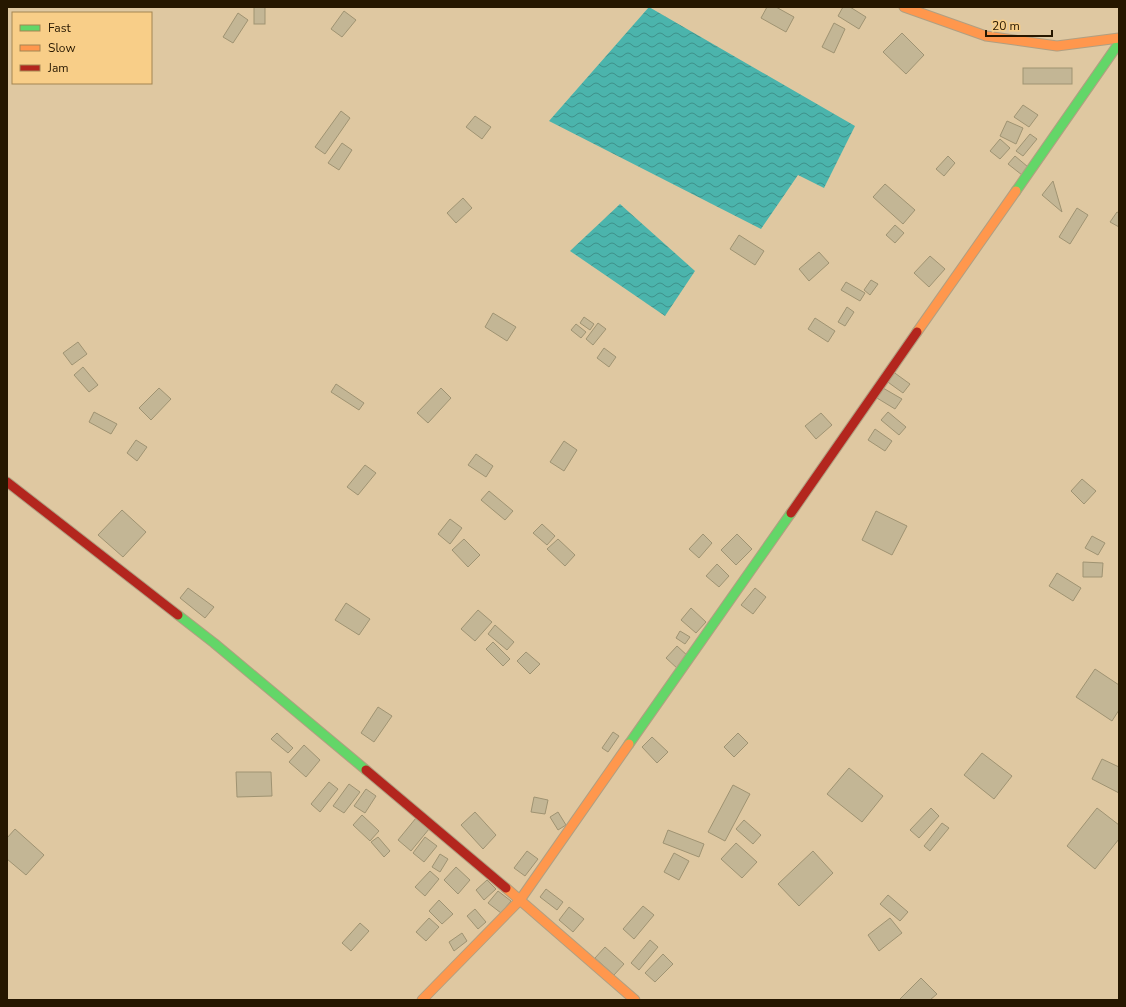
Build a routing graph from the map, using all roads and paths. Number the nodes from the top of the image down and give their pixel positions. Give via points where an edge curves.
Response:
1 (904, 7) edge
2 (1119, 38) edge
3 (1119, 43) edge
4 (7, 482) edge
5 (520, 900) junction
6 (422, 1000) edge
7 (634, 1000) edge

1 - 2 street via 986,36 1057,46
3 - 5 street
4 - 5 street via 214,643
5 - 6 street
5 - 7 street

